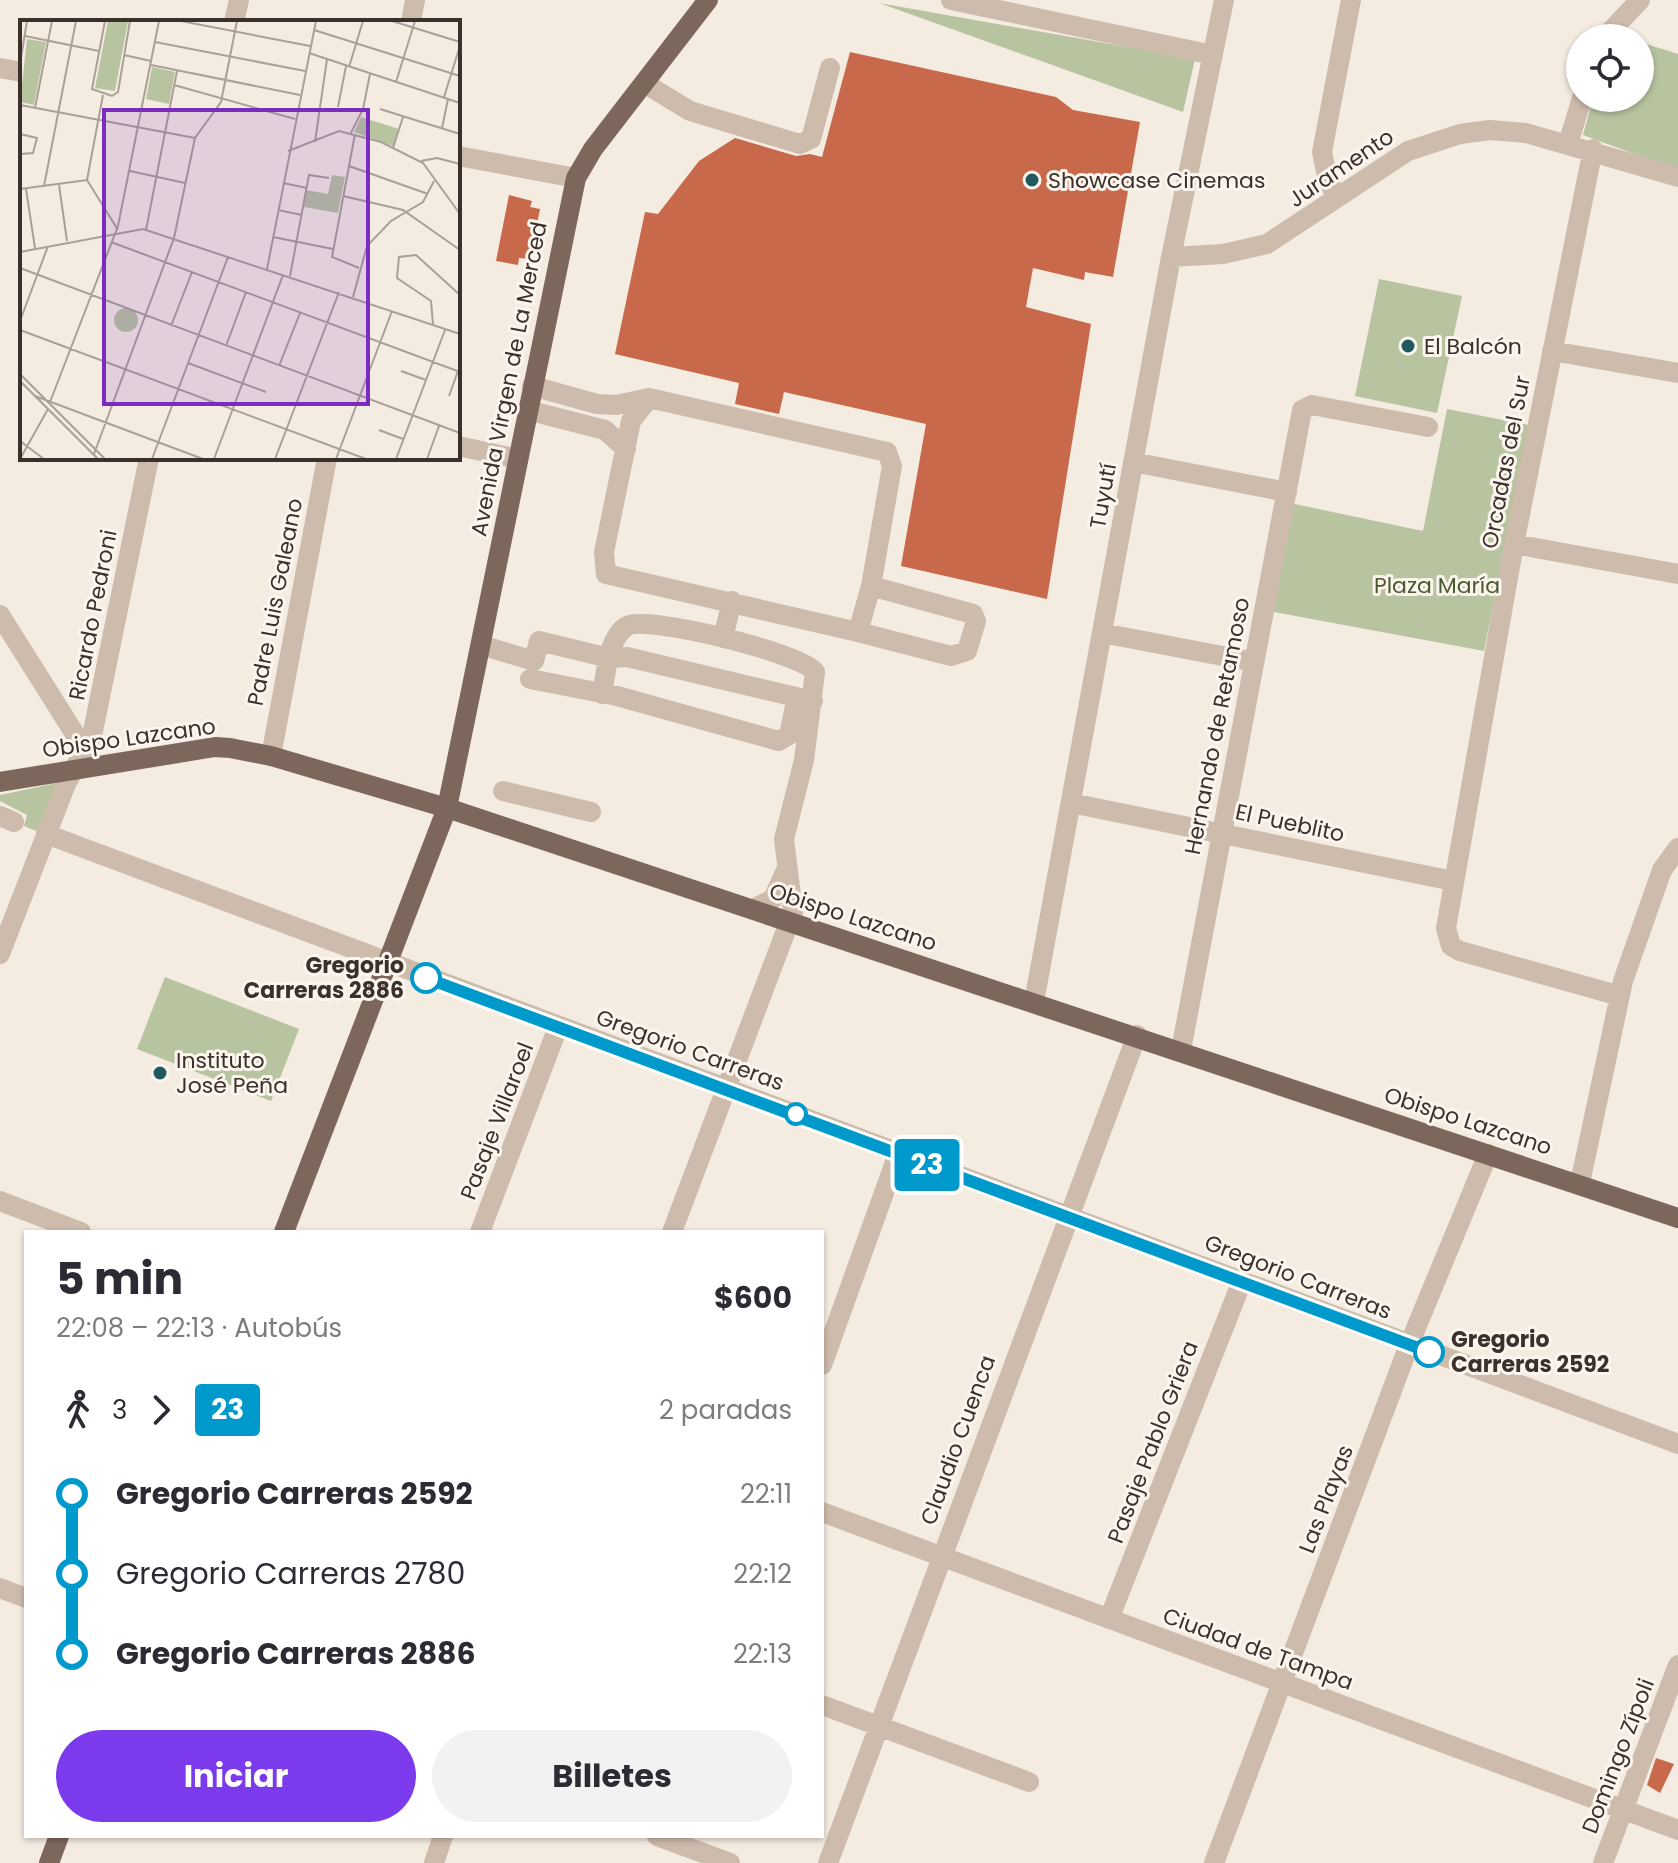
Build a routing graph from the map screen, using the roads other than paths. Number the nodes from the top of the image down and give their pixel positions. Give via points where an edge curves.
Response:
1 (239, 0) edge
2 (415, 0) edge
3 (708, 0) edge
4 (951, 0) edge
5 (1224, 0) edge
6 (1351, 0) edge
7 (1640, 0) edge
8 (234, 20) edge
9 (411, 20) edge
10 (1617, 24) edge
11 (1213, 55) junction
12 (0, 68) edge
13 (830, 68) dead end
14 (20, 72) edge
15 (644, 83) junction
16 (1578, 112) edge
17 (1568, 144) junction
18 (1593, 149) junction
19 (460, 156) edge
20 (1678, 177) edge
21 (576, 178) junction
22 (1337, 197) junction
23 (1171, 257) junction
24 (1552, 351) junction
25 (1678, 373) edge
26 (532, 386) junction
27 (649, 398) junction
28 (527, 410) junction
29 (1428, 427) dead end
30 (460, 446) edge
31 (626, 449) junction
32 (518, 459) junction
33 (149, 460) edge
34 (327, 460) edge
35 (1133, 462) junction
36 (1287, 492) junction
37 (1514, 544) junction
38 (1678, 574) edge
39 (871, 586) junction
40 (732, 601) junction
41 (0, 615) edge
42 (858, 632) junction
43 (1102, 633) junction
44 (723, 638) junction
45 (481, 645) junction
46 (609, 658) junction
47 (1254, 662) junction
48 (530, 679) dead end
49 (602, 694) junction
50 (805, 699) junction
51 (271, 756) junction
52 (83, 760) junction
53 (0, 782) edge
54 (503, 791) dead end
55 (1071, 803) junction
56 (447, 808) junction
57 (591, 812) dead end
58 (46, 834) junction
59 (1221, 834) junction
60 (1678, 848) edge
61 (786, 870) junction
62 (1453, 881) junction
63 (753, 909) junction
64 (790, 921) junction
65 (0, 954) edge
66 (387, 963) junction
67 (1620, 996) junction
68 (1034, 1002) junction
69 (558, 1027) junction
70 (1137, 1035) junction
71 (1181, 1050) junction
72 (727, 1088) junction
73 (898, 1154) junction
74 (1488, 1154) junction
75 (1580, 1183) junction
76 (0, 1201) edge
77 (1066, 1216) junction
78 (1678, 1218) edge
79 (76, 1230) edge
80 (285, 1230) edge
81 (481, 1230) edge
82 (673, 1230) edge
83 (1242, 1281) junction
84 (1409, 1345) junction
85 (824, 1359) edge
86 (1678, 1444) edge
87 (824, 1513) edge
88 (941, 1556) junction
89 (0, 1588) edge
90 (24, 1597) edge
91 (1109, 1619) junction
92 (1678, 1665) edge
93 (1282, 1684) junction
94 (824, 1706) edge
95 (878, 1726) junction
96 (1029, 1782) dead end
97 (1623, 1810) junction
98 (1678, 1830) edge
99 (58, 1838) edge
100 (442, 1838) edge
101 (662, 1838) edge
102 (49, 1863) edge
103 (434, 1863) edge
104 (730, 1863) edge
105 (828, 1863) edge
106 (1214, 1863) edge
107 (1603, 1863) edge

1 - 8 street
2 - 9 street
3 - 15 main road, Avenida Virgen de La Merced
4 - 11 street
5 - 11 street, Tuyutí
6 - 22 street via 1322,152
7 - 10 street
11 - 23 street, Tuyutí
12 - 14 street
13 - 15 street via 811,139 800,144 702,115
15 - 21 main road, Avenida Virgen de La Merced
16 - 17 street
17 - 18 street, Juramento
17 - 22 street, Juramento via 1526,133 1460,134 1408,151
18 - 20 street, Juramento
18 - 24 street, Orcadas del Sur
19 - 21 street
21 - 26 main road, Avenida Virgen de La Merced
22 - 23 street, Juramento via 1267,244 1223,254
23 - 35 street, Tuyutí
24 - 25 street
24 - 37 street, Orcadas del Sur
26 - 27 street via 597,404
26 - 28 main road, Avenida Virgen de La Merced
27 - 31 street via 631,421
27 - 39 street via 887,452 892,466
28 - 31 street via 605,430
28 - 32 main road, Avenida Virgen de La Merced
29 - 36 street, Hernando de Retamoso via 1312,405 1302,410
30 - 32 street
31 - 40 street via 604,552 606,574
32 - 45 main road, Avenida Virgen de La Merced
33 - 52 street, Ricardo Pedroni via 98,715
34 - 51 street, Padre Luis Galeano
35 - 36 street
35 - 43 street, Tuyutí
36 - 47 street, Hernando de Retamoso
37 - 38 street
37 - 62 street, Orcadas del Sur
39 - 42 street
39 - 42 street via 973,614 976,621 967,651 951,656
40 - 42 street
40 - 44 street
41 - 52 street
43 - 47 street
43 - 55 street, Tuyutí
44 - 46 street via 631,625 617,638
44 - 50 street via 809,663 815,672
45 - 46 street via 534,661 539,641
45 - 56 main road, Avenida Virgen de La Merced
46 - 49 street
46 - 50 street via 627,657
47 - 59 street, Hernando de Retamoso
48 - 49 street
49 - 50 street via 779,741 789,735
50 - 61 street via 804,760 784,839
51 - 52 main road, Obispo Lazcano via 215,747
51 - 56 main road, Obispo Lazcano
52 - 53 main road, Obispo Lazcano
52 - 58 street, Ricardo Pedroni
54 - 57 street
55 - 59 street, El Pueblito
55 - 68 street, Tuyutí
56 - 63 main road, Obispo Lazcano
56 - 66 main road
58 - 65 street, Ricardo Pedroni
58 - 66 street, Gregorio Carreras
59 - 62 street, El Pueblito
59 - 71 street, Hernando de Retamoso
60 - 67 street via 1662,870
61 - 63 street via 773,899
61 - 64 street via 793,899
62 - 67 street, Orcadas del Sur via 1446,928 1451,946
63 - 64 main road, Obispo Lazcano
64 - 68 main road, Obispo Lazcano
64 - 72 street
66 - 69 street, Gregorio Carreras
66 - 80 main road
67 - 75 street
68 - 70 main road, Obispo Lazcano
69 - 72 street, Gregorio Carreras
69 - 81 street, Pasaje Villaroel
70 - 71 main road, Obispo Lazcano
70 - 77 street, Claudio Cuenca
71 - 74 main road, Obispo Lazcano
72 - 73 street, Gregorio Carreras
72 - 82 street
73 - 77 street, Gregorio Carreras
73 - 85 street
74 - 75 main road, Obispo Lazcano
74 - 84 street, Las Playas
75 - 78 main road, Obispo Lazcano
76 - 79 street
77 - 83 street, Gregorio Carreras
77 - 88 street, Claudio Cuenca
83 - 84 street, Gregorio Carreras
83 - 91 street, Pasaje Pablo Griera
84 - 86 street, Gregorio Carreras
84 - 93 street, Las Playas
87 - 88 street, Ciudad de Tampa
88 - 91 street, Ciudad de Tampa
88 - 95 street, Claudio Cuenca
89 - 90 street
91 - 93 street, Ciudad de Tampa
92 - 97 street, Domingo Zípoli
93 - 97 street, Ciudad de Tampa
93 - 106 street, Las Playas
94 - 95 street
95 - 96 street
95 - 105 street, Claudio Cuenca
97 - 98 street, Ciudad de Tampa
97 - 107 street, Domingo Zípoli
99 - 102 main road
100 - 103 street
101 - 104 street

